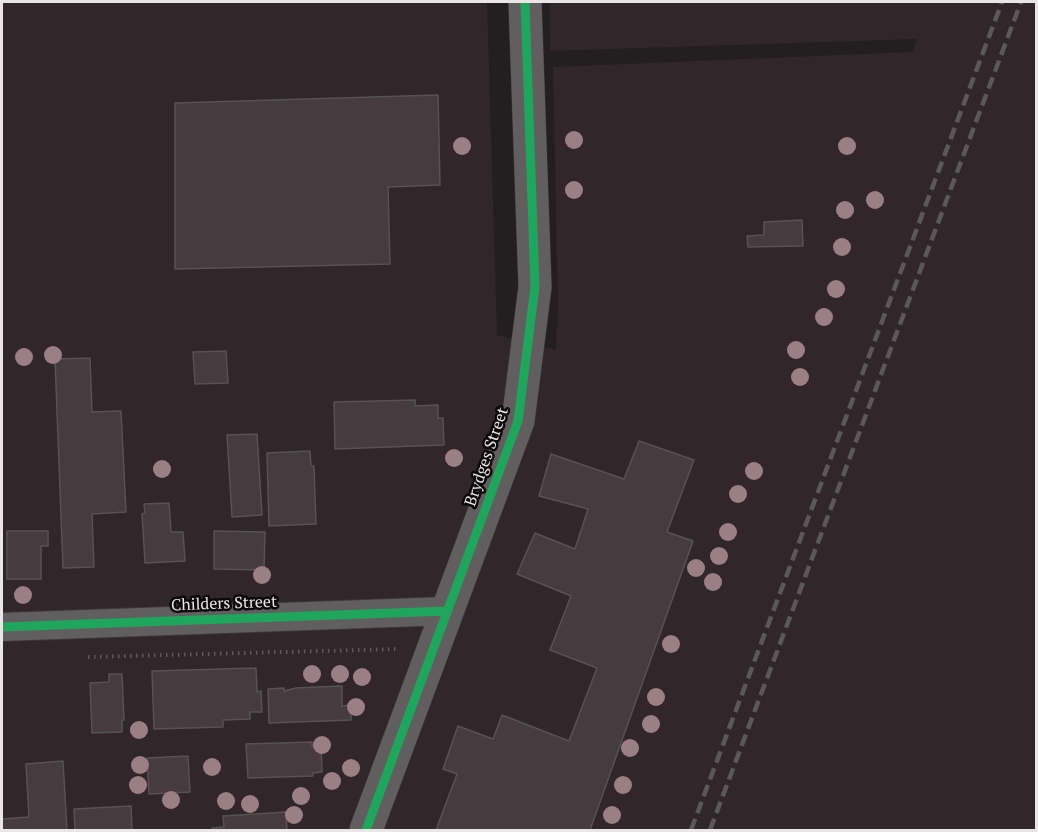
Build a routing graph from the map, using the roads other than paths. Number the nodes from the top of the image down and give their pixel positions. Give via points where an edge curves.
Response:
1 (525, 2) edge
2 (448, 610) junction
3 (2, 627) edge
4 (366, 831) edge

1 - 2 street, Brydges Street via 535,287 521,399 518,421
2 - 3 street, Childers Street
2 - 4 street, Brydges Street

